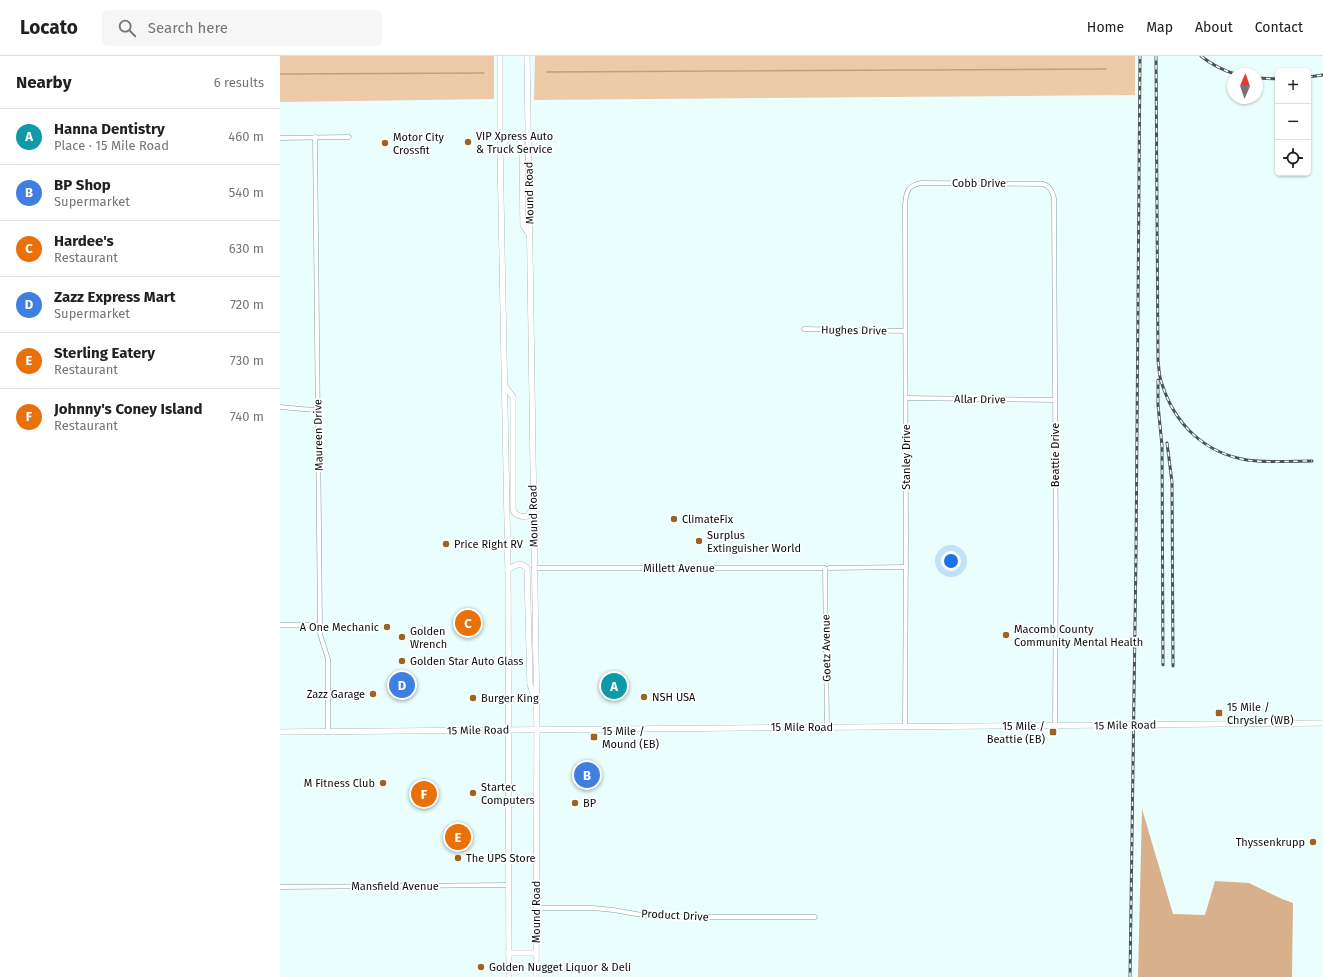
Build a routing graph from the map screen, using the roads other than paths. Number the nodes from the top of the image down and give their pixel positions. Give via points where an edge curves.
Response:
1 (500, 56) edge
2 (527, 56) edge
3 (315, 137) junction
4 (349, 137) dead end
5 (280, 138) edge
6 (500, 148) junction
7 (1048, 186) joint
8 (910, 188) joint
9 (530, 234) junction
10 (804, 329) dead end
11 (905, 331) junction
12 (505, 386) junction
13 (906, 398) junction
14 (1055, 400) junction
15 (280, 407) edge
16 (317, 410) junction
17 (533, 507) junction
18 (906, 567) junction
19 (534, 568) junction
20 (827, 568) junction
21 (508, 570) junction
22 (280, 625) edge
23 (320, 625) junction
24 (536, 703) junction
25 (1323, 723) edge
26 (1055, 726) junction
27 (827, 727) junction
28 (905, 727) junction
29 (508, 729) junction
30 (537, 729) junction
31 (328, 731) junction
32 (280, 732) edge
33 (509, 885) junction
34 (280, 887) edge
35 (536, 908) junction
36 (815, 916) dead end
37 (509, 953) junction
38 (536, 953) junction
39 (509, 977) edge
40 (536, 977) edge

1 - 6 main road
2 - 9 main road, Mound Road
3 - 4 street
3 - 5 street
3 - 16 street, Maureen Drive
6 - 9 main road via 509,138 517,138 522,142 523,226
6 - 12 main road
7 - 8 street, Cobb Drive via 922,183
7 - 14 street, Beattie Drive via 1055,204
8 - 11 street, Stanley Drive via 905,205
9 - 17 main road, Mound Road
10 - 11 street, Hughes Drive
11 - 13 street, Stanley Drive
12 - 17 main road via 512,397 513,510 522,517 528,516
12 - 21 main road
13 - 14 street, Allar Drive
13 - 18 street, Stanley Drive
14 - 26 street, Beattie Drive
15 - 16 street
16 - 23 street, Maureen Drive
17 - 19 main road, Mound Road
18 - 20 street, Millett Avenue
18 - 28 street, Stanley Drive
19 - 20 street, Millett Avenue
19 - 24 main road, Mound Road
20 - 27 street, Goetz Avenue
21 - 24 main road via 519,564 527,568 530,684
21 - 29 main road
22 - 23 street
23 - 31 street, Maureen Drive via 320,634 328,659
24 - 30 main road, Mound Road
25 - 26 main road, 15 Mile Road
26 - 28 main road, 15 Mile Road
27 - 28 main road, 15 Mile Road
27 - 30 main road, 15 Mile Road
29 - 30 main road, 15 Mile Road
29 - 31 main road, 15 Mile Road
29 - 33 main road
30 - 35 main road, Mound Road
31 - 32 main road, 15 Mile Road
33 - 34 street, Mansfield Avenue
33 - 37 main road
35 - 36 street, Product Drive via 593,908 648,916
35 - 38 main road, Mound Road
37 - 38 main road
37 - 39 main road
38 - 40 main road, Mound Road

